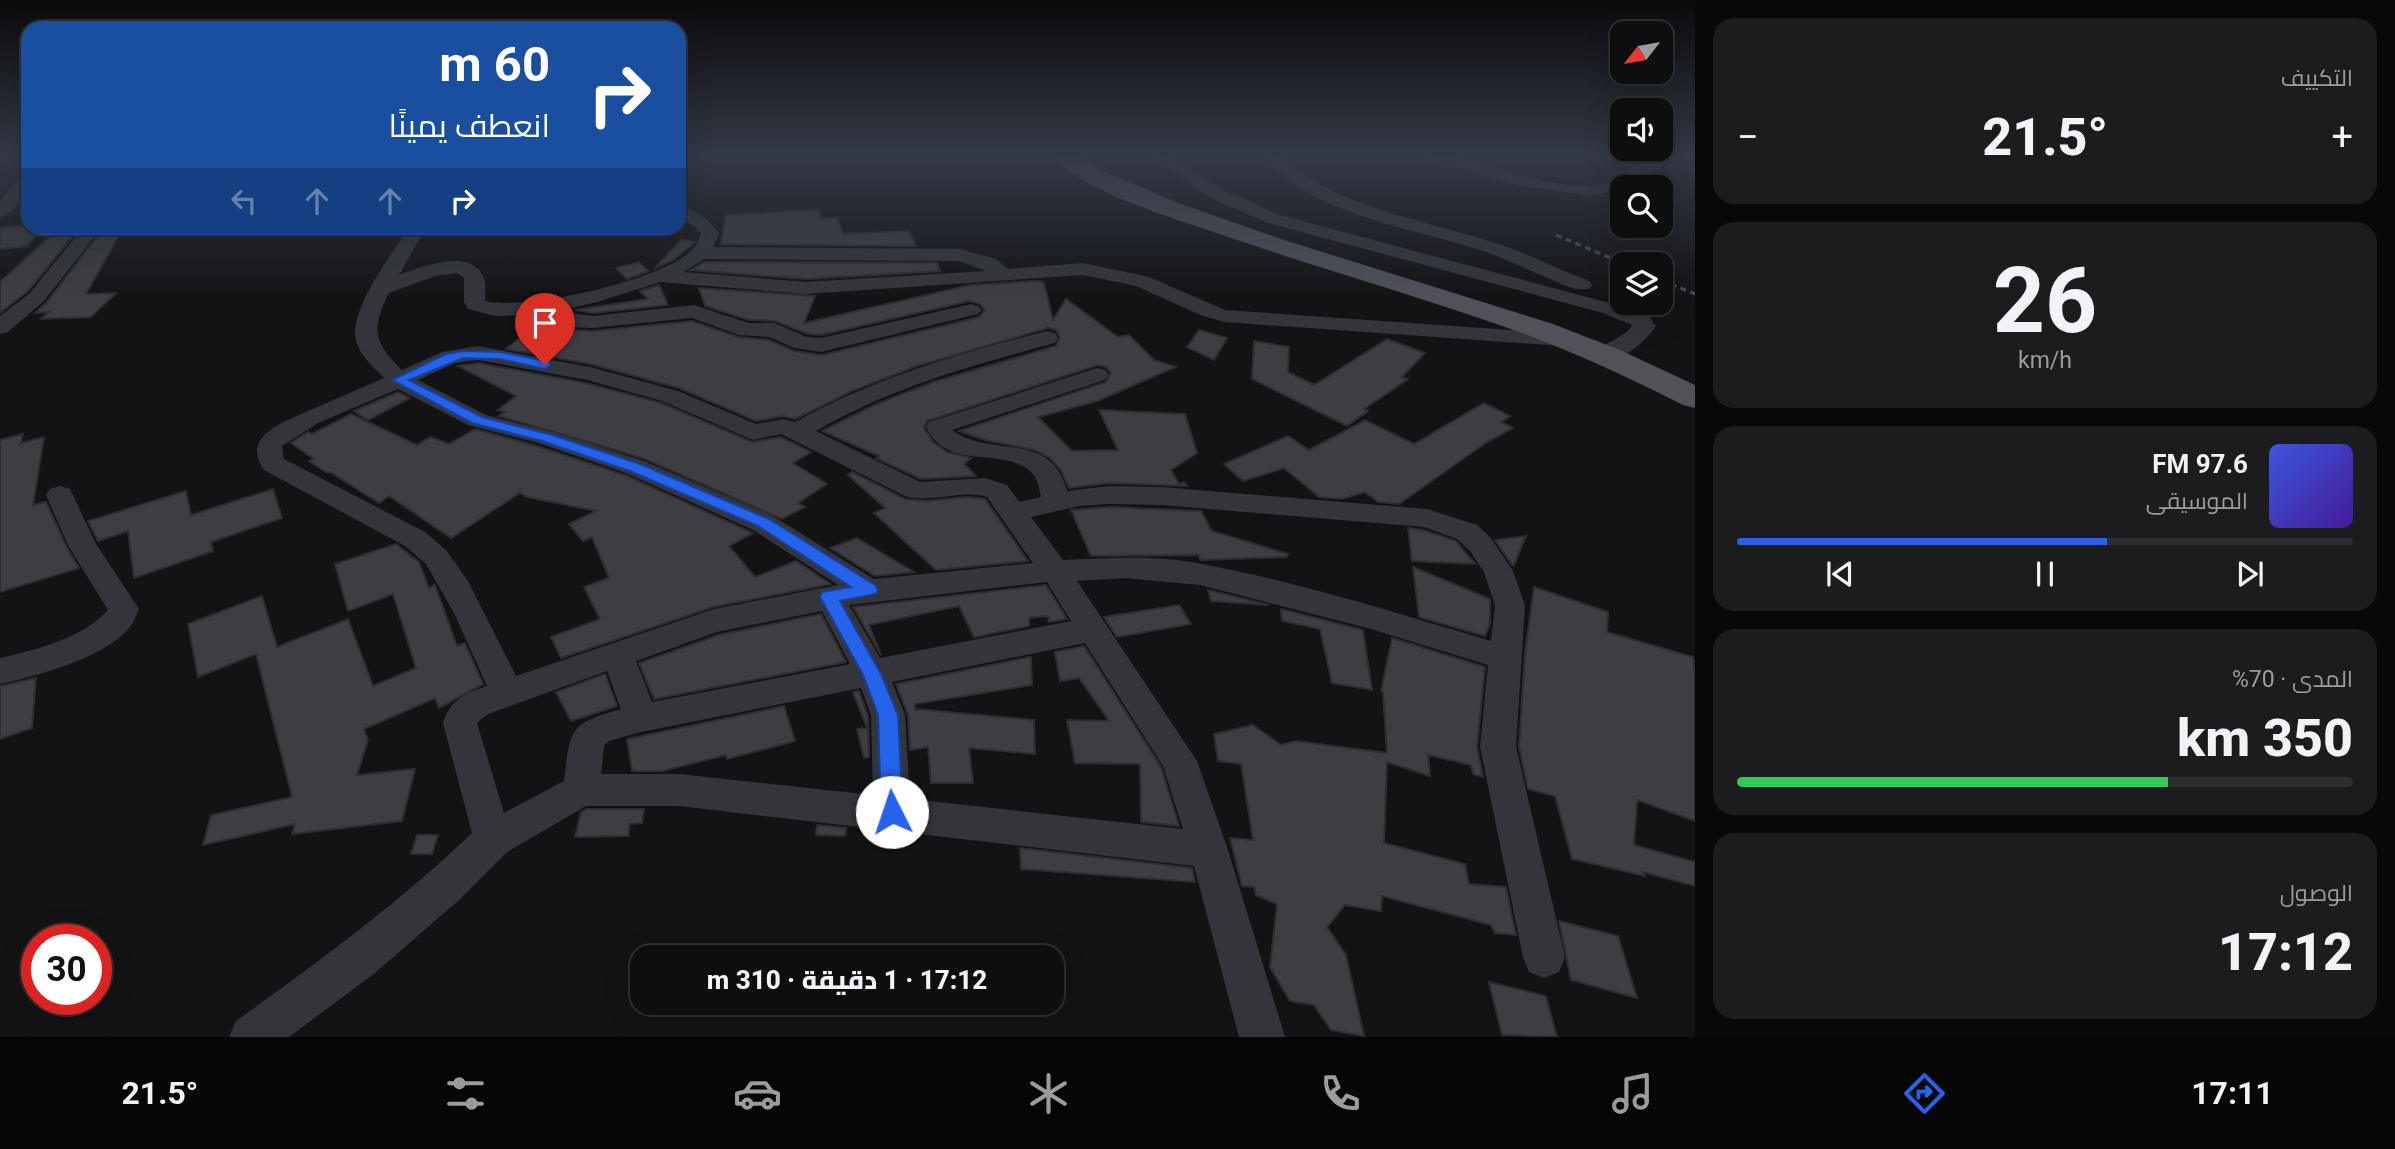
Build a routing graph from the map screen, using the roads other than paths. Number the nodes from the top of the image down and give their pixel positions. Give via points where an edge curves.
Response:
1 (1158, 203) edge
2 (1239, 203) edge
3 (1354, 203) edge
4 (686, 214) edge
5 (86, 235) edge
6 (413, 235) edge
7 (699, 253) junction
8 (656, 276) junction
9 (1005, 276) junction
10 (383, 289) junction
11 (1610, 299) edge
12 (1610, 302) edge
13 (532, 310) junction
14 (971, 310) dead end
15 (1634, 315) edge
16 (0, 327) edge
17 (1047, 338) dead end
18 (1568, 342) junction
19 (1605, 355) junction
20 (1097, 375) dead end
21 (399, 380) junction
22 (1695, 398) edge
23 (1695, 411) edge
24 (797, 431) junction
25 (60, 495) dead end
26 (1056, 501) junction
27 (1014, 512) junction
28 (1055, 571) junction
29 (869, 590) junction
30 (829, 597) junction
31 (1094, 629) junction
32 (617, 654) junction
33 (1506, 658) junction
34 (0, 671) edge
35 (872, 674) junction
36 (507, 692) junction
37 (641, 718) junction
38 (581, 790) junction
39 (892, 812) junction
40 (493, 839) junction
41 (1209, 850) junction
42 (1544, 957) dead end
43 (252, 1037) edge
44 (1262, 1037) edge

1 - 18 main road via 1488,311
2 - 12 street via 1274,219
3 - 11 street via 1492,248
4 - 7 street via 706,225 710,234
5 - 16 street via 37,297
6 - 10 street
7 - 8 street
7 - 9 street via 960,255 989,263
8 - 9 street via 806,288
8 - 13 street via 597,296
9 - 18 street via 1050,270 1105,272 1142,281 1224,316
10 - 13 street via 431,271 458,267 474,277 475,305 500,311
10 - 21 street via 365,328 367,343
13 - 14 street via 549,317 593,322 694,311 747,330 774,330 802,343 821,345
15 - 19 street via 1644,326 1630,342
17 - 24 street via 866,394
18 - 19 main road
18 - 23 main road
19 - 22 main road
20 - 26 street via 939,427 943,437 965,447 1027,458 1040,465 1050,477
21 - 24 street via 450,357 500,355 670,396 753,432 783,426
21 - 29 street via 477,420 635,467 763,523
21 - 36 street via 280,435 270,444 270,458 273,464 415,539 436,557 471,613
24 - 27 street via 915,490 983,485 997,491
25 - 34 street via 83,547 124,614 115,625 82,643 41,661
26 - 27 street
26 - 33 street via 1162,496 1427,518 1450,524 1480,544 1498,571 1510,604
27 - 28 street
28 - 29 street
28 - 31 street
28 - 33 street via 1124,568 1200,574 1371,617
29 - 30 street
30 - 32 street via 714,621
30 - 35 street
31 - 35 street
31 - 41 street via 1179,761
32 - 36 street
32 - 37 street
33 - 42 street via 1498,747
35 - 37 street
35 - 39 street via 888,715
36 - 40 street via 476,704 460,723
37 - 38 street via 598,730 587,740
38 - 39 street via 679,790
38 - 40 street
39 - 41 street
40 - 43 street via 360,958
41 - 44 street

